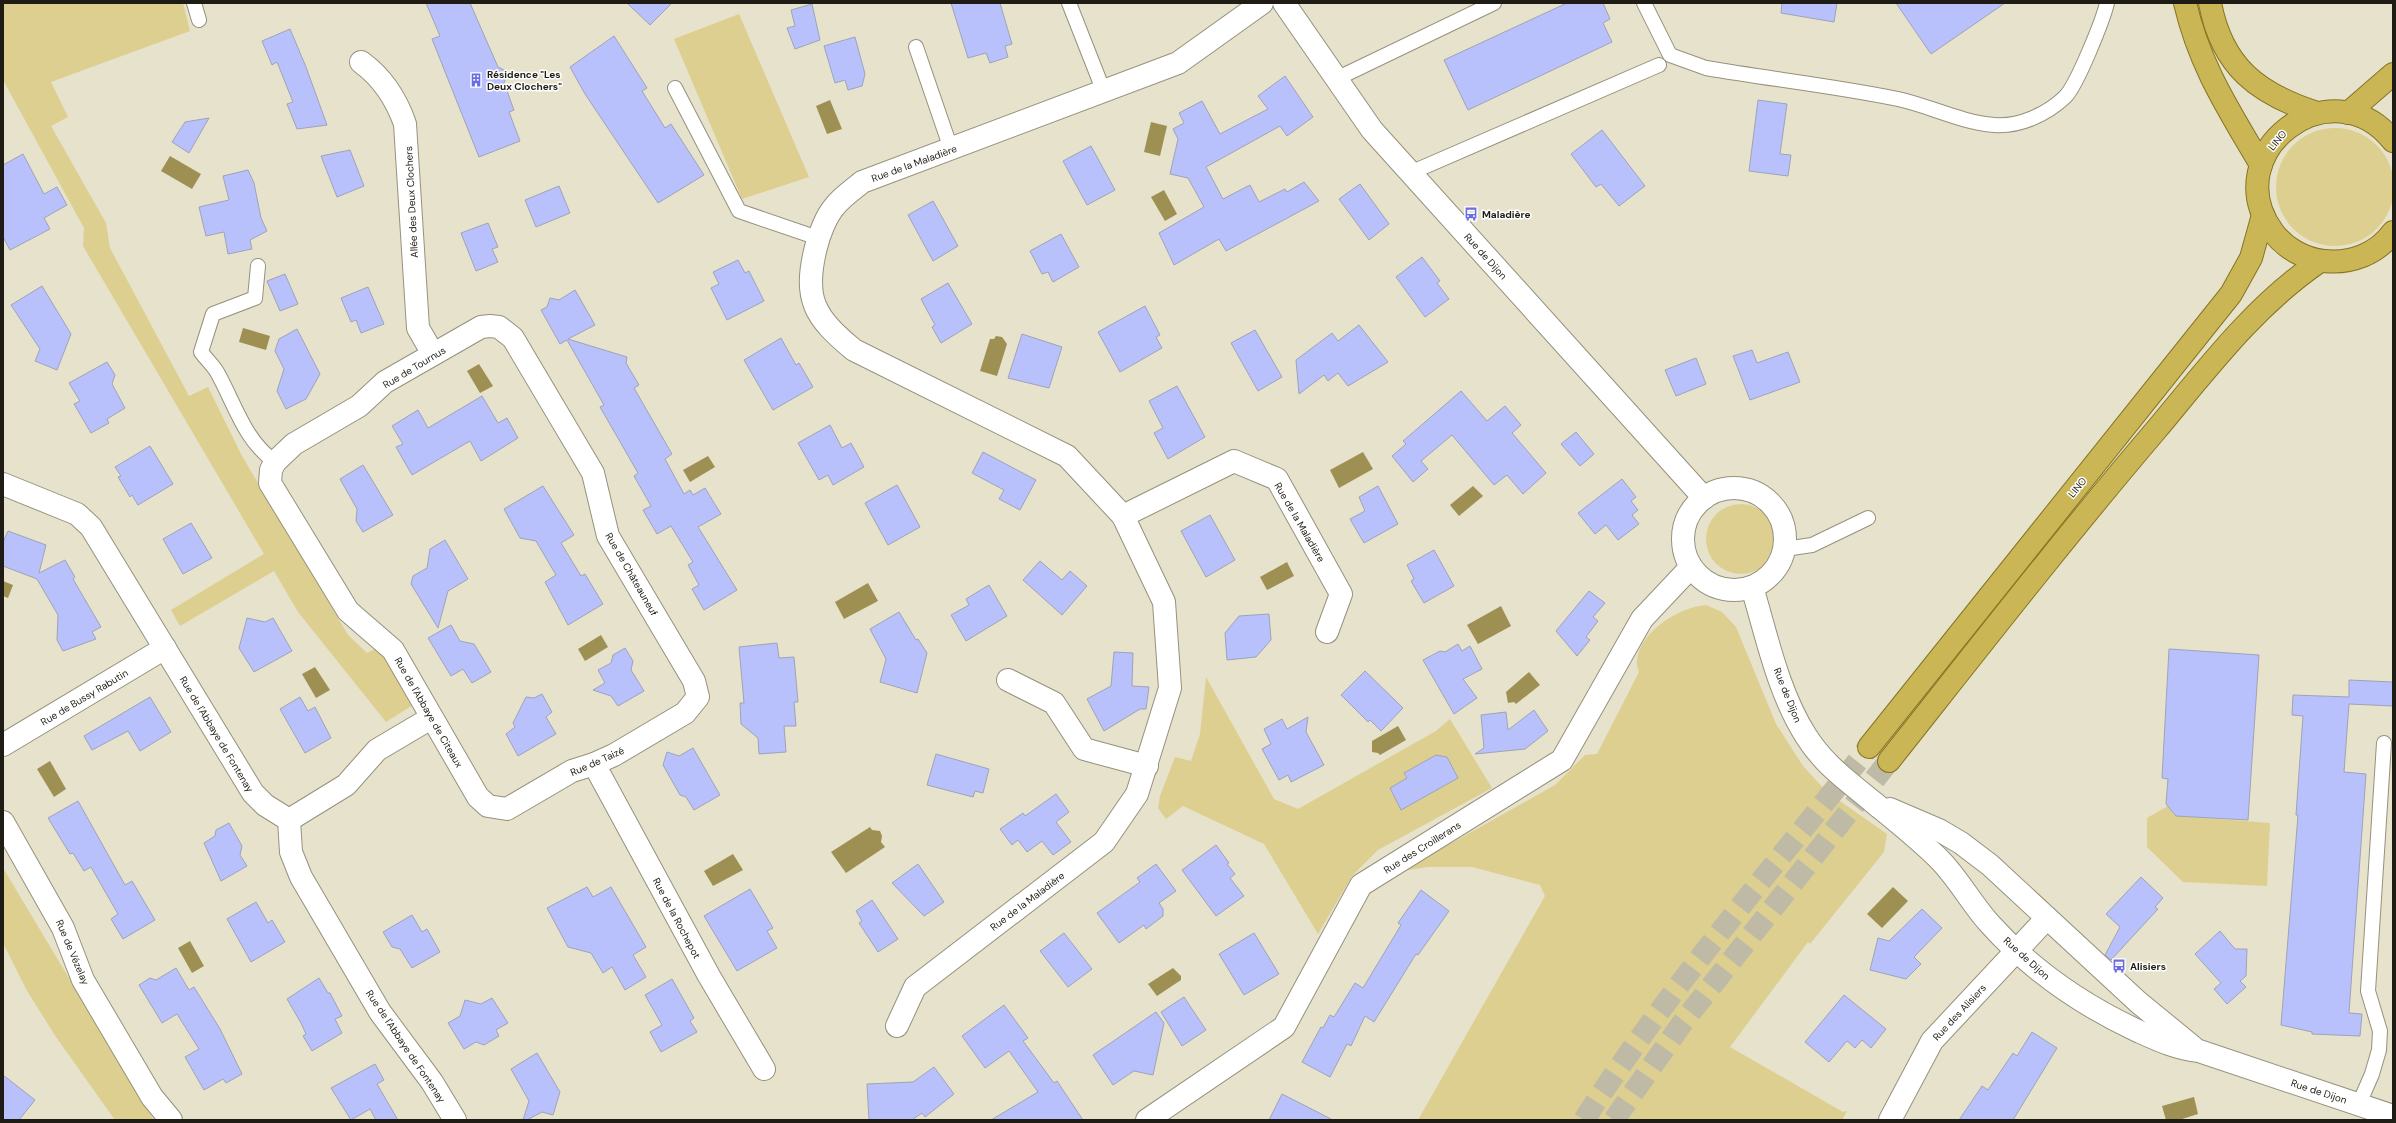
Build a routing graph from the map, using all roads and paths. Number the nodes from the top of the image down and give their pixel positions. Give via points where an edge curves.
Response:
1 (194, 3) edge
2 (1069, 3) edge
3 (1262, 3) edge
4 (1284, 3) edge
5 (1494, 3) edge
6 (1644, 3) edge
7 (2107, 3) edge
8 (2185, 3) edge
9 (2210, 3) edge
10 (199, 20) dead end
11 (916, 47) dead end
12 (361, 62) dead end
13 (1658, 65) dead end
14 (2393, 74) edge
15 (1336, 79) junction
16 (675, 88) dead end
17 (1104, 92) junction
18 (2317, 113) junction
19 (2348, 113) junction
20 (2393, 141) edge
21 (951, 149) junction
22 (2261, 165) junction
23 (1410, 173) junction
24 (2263, 215) junction
25 (2393, 232) edge
26 (818, 238) junction
27 (2320, 261) junction
28 (258, 266) dead end
29 (499, 328) joint
30 (433, 354) junction
31 (275, 462) junction
32 (3, 484) edge
33 (1704, 498) junction
34 (1123, 516) junction
35 (1868, 518) dead end
36 (1785, 549) junction
37 (1691, 567) junction
38 (1752, 588) junction
39 (1327, 632) dead end
40 (165, 648) junction
41 (1008, 680) dead end
42 (698, 697) joint
43 (431, 718) junction
44 (2384, 743) dead end
45 (3, 745) edge
46 (1869, 747) tunnel mouth
47 (1889, 761) tunnel mouth
48 (594, 764) junction
49 (1147, 766) junction
50 (1871, 800) junction
51 (488, 806) joint
52 (289, 820) junction
53 (3, 822) edge
54 (2047, 918) junction
55 (2016, 951) junction
56 (896, 1026) dead end
57 (2199, 1051) junction
58 (764, 1069) dead end
59 (2359, 1104) junction
60 (2393, 1116) edge
61 (171, 1120) edge
62 (455, 1120) edge
63 (1147, 1120) edge
64 (1890, 1120) edge

1 - 10 lane
2 - 17 lane
3 - 17 street, Rue de la Maladière via 1178,63
4 - 15 street, Rue de Dijon
5 - 15 lane
6 - 7 lane via 1670,55 1684,62 1706,68 1898,100 1965,120 1996,125 2032,120 2066,96 2084,61
8 - 22 highway via 2189,22 2219,96
9 - 18 highway via 2223,43 2245,74 2266,92 2292,105
11 - 21 lane
12 - 30 street, Allée des Deux Clochers via 384,83 397,103 405,124 418,328
13 - 23 lane
14 - 19 highway
15 - 23 street, Rue de Dijon via 1372,130
16 - 26 lane via 739,211
17 - 21 street, Rue de la Maladière
18 - 19 highway, LINO
18 - 22 highway, LINO via 2296,121 2282,132 2271,144
19 - 20 highway, LINO via 2375,124
21 - 26 street, Rue de la Maladière via 862,182 834,206
22 - 24 highway, LINO via 2258,190
23 - 33 street, Rue de Dijon
24 - 27 highway, LINO via 2276,236 2286,245 2296,252
24 - 46 highway, LINO via 2251,258 2231,294
25 - 27 highway, LINO via 2380,246 2358,258
26 - 34 street, Rue de la Maladière via 810,271 812,299 830,330 854,350 1067,456
27 - 47 highway via 2264,305 2228,344 2117,475
28 - 31 lane via 255,298 213,314 201,352 216,371 251,439
29 - 30 street, Rue de Tournus via 481,327
29 - 42 street, Rue de Châteauneuf via 513,338 593,473 608,536 694,681
30 - 31 street, Rue de Tournus via 385,382 359,406 294,444
31 - 43 street, Rue de l'Abbaye de Citeaux via 271,470 270,483 284,508 348,611 393,650
32 - 40 street, Rue de l'Abbaye de Fontenay via 68,510 85,521 110,556
33 - 36 street via 1720,490 1737,488 1754,492 1769,501 1780,515 1785,531
33 - 37 street via 1693,508 1686,522 1683,537 1684,553
34 - 39 street, Rue de la Maladière via 1234,461 1277,479 1341,594
34 - 49 street, Rue de la Maladière via 1164,602 1170,688
35 - 36 lane via 1812,545
36 - 38 street via 1779,565 1767,579
37 - 38 street via 1702,580 1718,588 1735,591
37 - 63 street, Rue des Croillerans via 1642,619 1562,760 1361,885 1284,1027
38 - 50 street, Rue de Dijon via 1794,716 1822,759 1841,778
40 - 45 street, Rue de Bussy Rabutin
40 - 52 street, Rue de l'Abbaye de Fontenay via 253,793 265,805
41 - 49 street via 1054,703 1084,749
42 - 48 street, Rue de Taizé via 685,713
43 - 51 street, Rue de l'Abbaye de Citeaux via 478,797
43 - 52 street via 377,750 346,785
44 - 59 lane via 2368,991 2380,1031 2379,1050
48 - 51 street, Rue de Taizé via 572,771 513,807 501,810
48 - 58 street, Rue de la Rochepot via 709,976
49 - 56 street, Rue de la Maladière via 1137,794 1104,842 915,987
50 - 54 street, Rue de Dijon via 1939,830 1961,843 2007,880
50 - 55 street, Rue de Dijon via 1940,860 1988,922
52 - 62 street, Rue de l'Abbaye de Fontenay via 291,852 302,877 380,1012 432,1082
53 - 61 street, Rue de Vézelay via 64,928 83,980 149,1092
54 - 55 street, Rue des Alisiers
54 - 57 street, Rue de Dijon via 2138,1002
55 - 57 street, Rue de Dijon via 2054,983 2096,1010 2182,1050
55 - 64 street, Rue des Alisiers via 1932,1041
57 - 59 street, Rue de Dijon
59 - 60 street, Rue de Dijon

